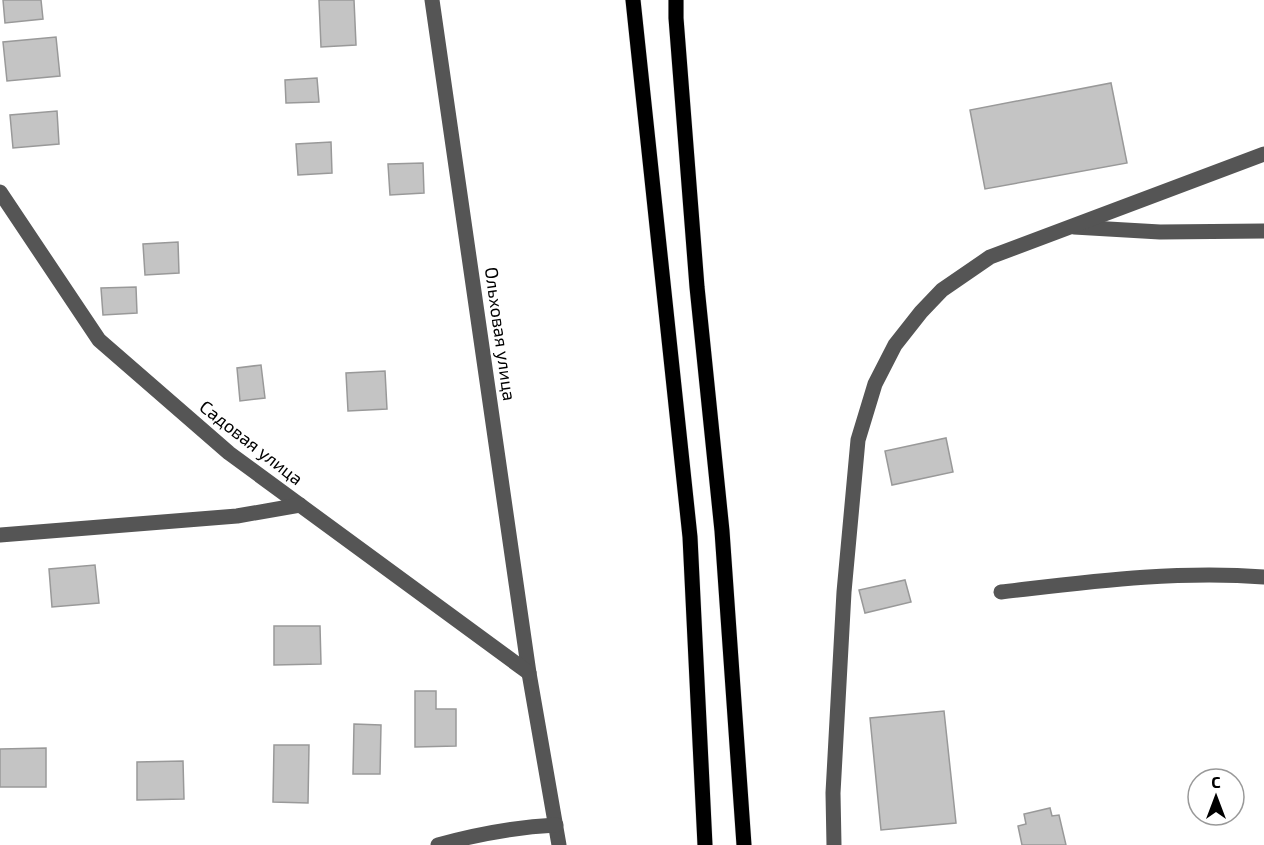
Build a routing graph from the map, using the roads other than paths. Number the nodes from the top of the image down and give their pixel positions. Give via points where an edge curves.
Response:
1 (432, 0) edge
2 (633, 0) edge
3 (676, 0) edge
4 (1264, 154) edge
5 (0, 192) edge
6 (1068, 227) junction
7 (1264, 231) edge
8 (300, 506) junction
9 (0, 535) edge
10 (1264, 577) edge
11 (1001, 592) dead end
12 (529, 673) junction
13 (556, 825) junction
14 (438, 845) edge
15 (559, 845) edge
16 (705, 845) edge
17 (744, 845) edge
18 (834, 845) edge

1 - 12 street, Ольховая улица
2 - 16 main road via 690,537
3 - 17 main road via 697,287 722,531
4 - 6 street
5 - 8 street, Садовая улица via 99,340 229,453
6 - 7 street via 1160,232
6 - 18 street via 990,257 942,290 895,345 875,384 858,440 844,592 832,793
8 - 9 street via 237,516
8 - 12 street, Садовая улица
10 - 11 street via 1139,576
12 - 13 street, Ольховая улица
13 - 14 street via 520,826
13 - 15 street, Ольховая улица

